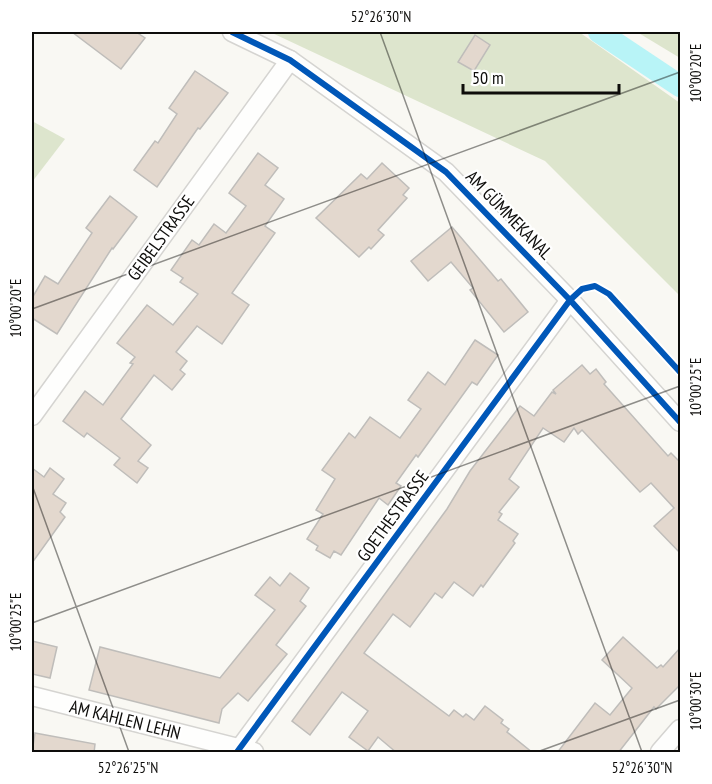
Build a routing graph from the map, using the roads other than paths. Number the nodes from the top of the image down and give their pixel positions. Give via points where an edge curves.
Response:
1 (232, 32) edge
2 (290, 60) junction
3 (570, 300) junction
4 (32, 416) edge
5 (681, 422) edge
6 (32, 696) edge
7 (681, 729) edge
8 (244, 751) edge
9 (660, 753) edge

1 - 2 street, AM GÜMMEKANAL
2 - 3 street, AM GÜMMEKANAL via 446,172
2 - 4 street, GEIBELSTRASSE
3 - 5 street, AM GÜMMEKANAL
3 - 8 street, GOETHESTRASSE
6 - 8 street, AM KAHLEN LEHN
7 - 9 street

